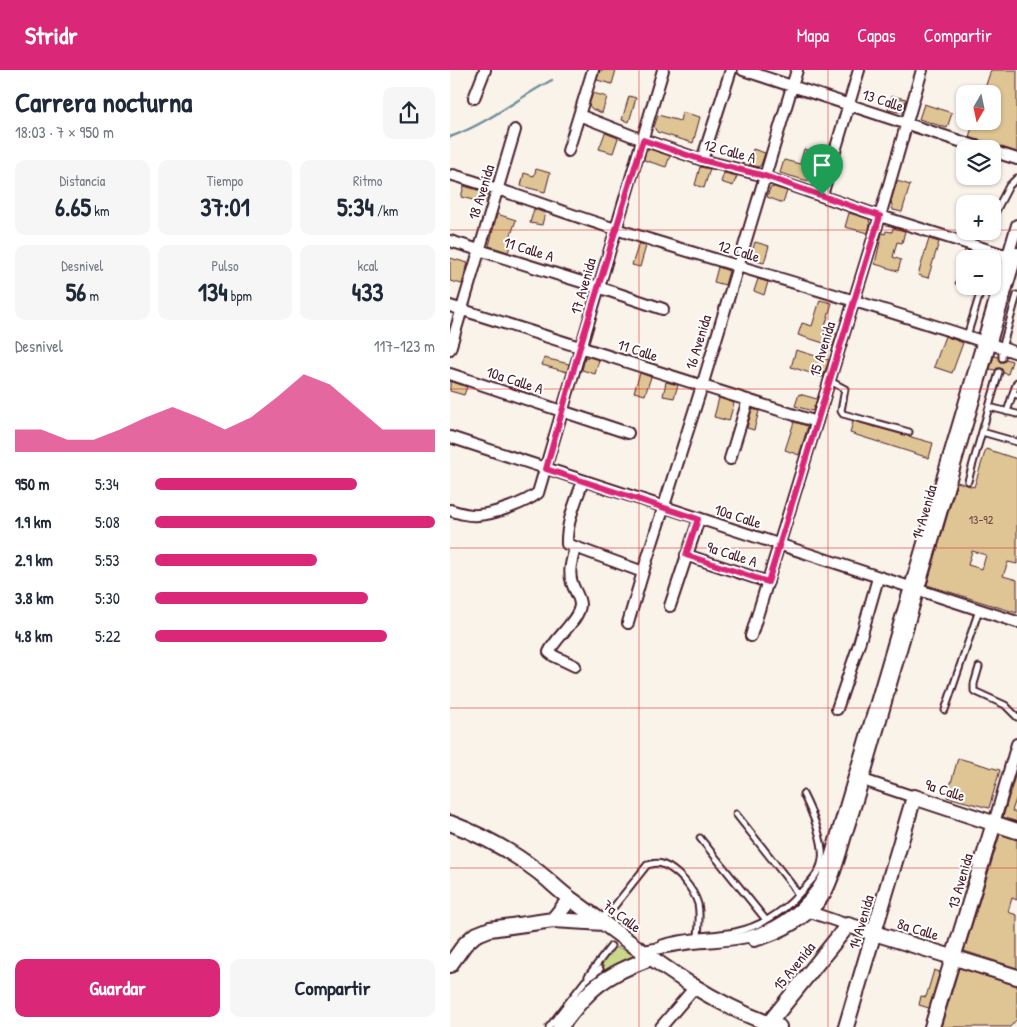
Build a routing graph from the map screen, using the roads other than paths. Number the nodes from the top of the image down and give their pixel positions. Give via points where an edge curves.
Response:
1 (485, 70) edge
2 (593, 70) edge
3 (663, 70) edge
4 (731, 70) edge
5 (743, 70) edge
6 (797, 70) edge
7 (859, 70) edge
8 (922, 70) edge
9 (792, 86) junction
10 (474, 98) dead end
11 (849, 105) junction
12 (579, 115) junction
13 (907, 124) junction
14 (515, 130) dead end
15 (643, 140) junction
16 (956, 140) edge
17 (568, 151) dead end
18 (1001, 155) edge
19 (702, 160) junction
20 (1017, 160) edge
21 (453, 175) dead end
22 (765, 176) junction
23 (1017, 178) edge
24 (498, 188) junction
25 (822, 195) junction
26 (1001, 201) edge
27 (880, 216) junction
28 (1017, 225) edge
29 (615, 229) junction
30 (450, 241) edge
31 (480, 250) junction
32 (1014, 256) edge
33 (738, 266) junction
34 (598, 287) junction
35 (980, 295) edge
36 (1017, 295) edge
37 (854, 300) junction
38 (450, 306) edge
39 (663, 309) dead end
40 (462, 310) junction
41 (967, 337) junction
42 (986, 343) junction
43 (580, 347) junction
44 (450, 350) edge
45 (1002, 353) junction
46 (1017, 354) edge
47 (998, 372) dead end
48 (450, 374) edge
49 (829, 381) junction
50 (1017, 382) edge
51 (702, 386) junction
52 (1015, 394) edge
53 (748, 400) junction
54 (989, 407) junction
55 (563, 412) junction
56 (1007, 412) junction
57 (1017, 414) edge
58 (817, 422) junction
59 (909, 432) dead end
60 (982, 432) junction
61 (628, 433) dead end
62 (450, 437) edge
63 (1017, 442) edge
64 (730, 459) dead end
65 (546, 469) junction
66 (968, 480) dead end
67 (584, 481) junction
68 (663, 507) junction
69 (450, 510) edge
70 (698, 519) junction
71 (779, 545) junction
72 (571, 546) junction
73 (686, 555) junction
74 (643, 572) junction
75 (878, 578) junction
76 (768, 582) junction
77 (914, 590) junction
78 (670, 606) dead end
79 (979, 610) junction
80 (1017, 622) edge
81 (628, 623) dead end
82 (751, 636) dead end
83 (575, 666) dead end
84 (979, 667) dead end
85 (837, 709) dead end
86 (945, 710) dead end
87 (1017, 717) edge
88 (1017, 744) edge
89 (863, 780) junction
90 (803, 794) dead end
91 (914, 797) junction
92 (736, 814) dead end
93 (450, 823) edge
94 (994, 823) junction
95 (1017, 831) edge
96 (700, 838) dead end
97 (798, 895) junction
98 (570, 899) junction
99 (810, 912) junction
100 (553, 920) junction
101 (766, 920) junction
102 (602, 921) junction
103 (848, 925) junction
104 (874, 933) junction
105 (698, 936) junction
106 (611, 946) dead end
107 (645, 953) junction
108 (954, 958) junction
109 (450, 966) edge
110 (600, 969) dead end
111 (1017, 977) edge
112 (585, 981) junction
113 (695, 987) junction
114 (771, 1026) edge
115 (549, 1027) edge
116 (560, 1027) edge
117 (661, 1027) edge
118 (846, 1027) edge
119 (932, 1027) edge

1 - 10 street
2 - 12 street
3 - 15 street, 17 Avenida
4 - 19 street
5 - 9 street, 13 Calle
6 - 9 street, 16 Avenida
7 - 11 street
8 - 13 street, 15 Avenida
9 - 11 street, 13 Calle
9 - 22 street, 16 Avenida
11 - 13 street, 13 Calle
11 - 25 street
12 - 15 street, 12 Calle A
12 - 17 street
13 - 16 street, 13 Calle
13 - 27 street, 15 Avenida
14 - 24 street, 18 Avenida
15 - 19 street, 12 Calle A
15 - 29 street, 17 Avenida
18 - 20 street
19 - 22 street, 12 Calle A
21 - 24 street, 12 Calle
22 - 25 street, 12 Calle A
22 - 33 street, 16 Avenida
23 - 26 lane
24 - 29 street, 12 Calle
24 - 31 street, 18 Avenida
25 - 27 street, 12 Calle A
27 - 32 street, 12 Calle A
27 - 37 street, 15 Avenida
28 - 32 street, 14 Avenida
29 - 33 street, 12 Calle
29 - 34 street, 17 Avenida
30 - 31 street, 11 Calle A
31 - 34 street, 11 Calle A
31 - 40 street, 18 Avenida
32 - 42 street, 14 Avenida
33 - 37 street, 12 Calle
33 - 51 street, 16 Avenida
34 - 39 street, 11 Calle A
34 - 43 street, 17 Avenida
35 - 41 lane
36 - 45 lane
37 - 41 street, 12 Calle
37 - 49 street, 15 Avenida
38 - 40 street, 11 Calle
40 - 43 street, 11 Calle
40 - 44 street, 18 Avenida
41 - 42 street, 12 Calle
42 - 45 street, 12 Calle
42 - 77 street, 14 Avenida
43 - 51 street, 11 Calle
43 - 55 street, 17 Avenida
45 - 46 street, 12 Calle
47 - 54 lane
48 - 55 street, 10a Calle A
49 - 58 street, 15 Avenida
49 - 59 lane via 845,390 843,414
50 - 52 lane
51 - 53 street, 11 Calle
51 - 68 street, 16 Avenida
52 - 56 lane
53 - 58 street, 11 Calle
53 - 64 street
54 - 56 lane
54 - 60 lane
55 - 61 street, 10a Calle A
55 - 65 street, 17 Avenida
56 - 57 lane
58 - 71 street, 15 Avenida
60 - 63 lane
60 - 66 lane
62 - 65 street, 10a Calle
65 - 67 street, 10a Calle
65 - 69 street, 17 Avenida via 538,493 530,499 478,516
67 - 68 street, 10a Calle
67 - 72 street via 569,525 567,536
68 - 70 street, 10a Calle
68 - 74 street, 16 Avenida
70 - 71 street, 10a Calle
70 - 73 street
71 - 75 street, 10a Calle
71 - 76 street, 15 Avenida
72 - 74 street
72 - 83 street via 570,571 580,607 549,652
73 - 76 street, 9a Calle A
73 - 78 street
74 - 81 street, 16 Avenida
75 - 77 street, 10a Calle
75 - 85 street
76 - 82 street, 15 Avenida
77 - 79 street, 10a Calle
77 - 89 street, 14 Avenida
77 - 107 street via 828,869 815,892 795,913 762,932
79 - 80 street, 10a Calle
79 - 86 lane
84 - 87 lane via 974,691 1005,705
88 - 94 street, 13 Avenida
89 - 91 street, 9a Calle
89 - 99 street, 14 Avenida via 830,882
90 - 97 lane via 817,827 822,855 816,874
91 - 94 main road, 9a Calle
91 - 104 main road, 14 Avenida
92 - 97 lane
93 - 98 main road, 7a Calle via 497,844 536,870
94 - 95 main road, 9a Calle
94 - 108 main road, 13 Avenida
96 - 101 lane
97 - 101 lane via 786,909
98 - 100 main road
98 - 102 main road, 7a Calle
99 - 103 street, 8a Calle
99 - 107 street, 14 Avenida via 768,937 736,945
100 - 102 main road
100 - 109 main road via 505,926 475,935
101 - 105 lane via 735,932
102 - 105 lane via 647,865 662,864 689,886 698,906
102 - 107 main road, 7a Calle
103 - 104 main road, 8a Calle
103 - 114 main road, 15 Avenida
104 - 108 main road, 8a Calle
104 - 118 main road, 14 Avenida
105 - 107 lane via 672,940
106 - 112 lane
107 - 113 main road, 7a Calle
107 - 116 main road via 584,997
108 - 111 main road, 8a Calle
108 - 119 main road, 13 Avenida
110 - 112 lane
112 - 115 lane
113 - 114 main road, 7a Calle
113 - 117 street

